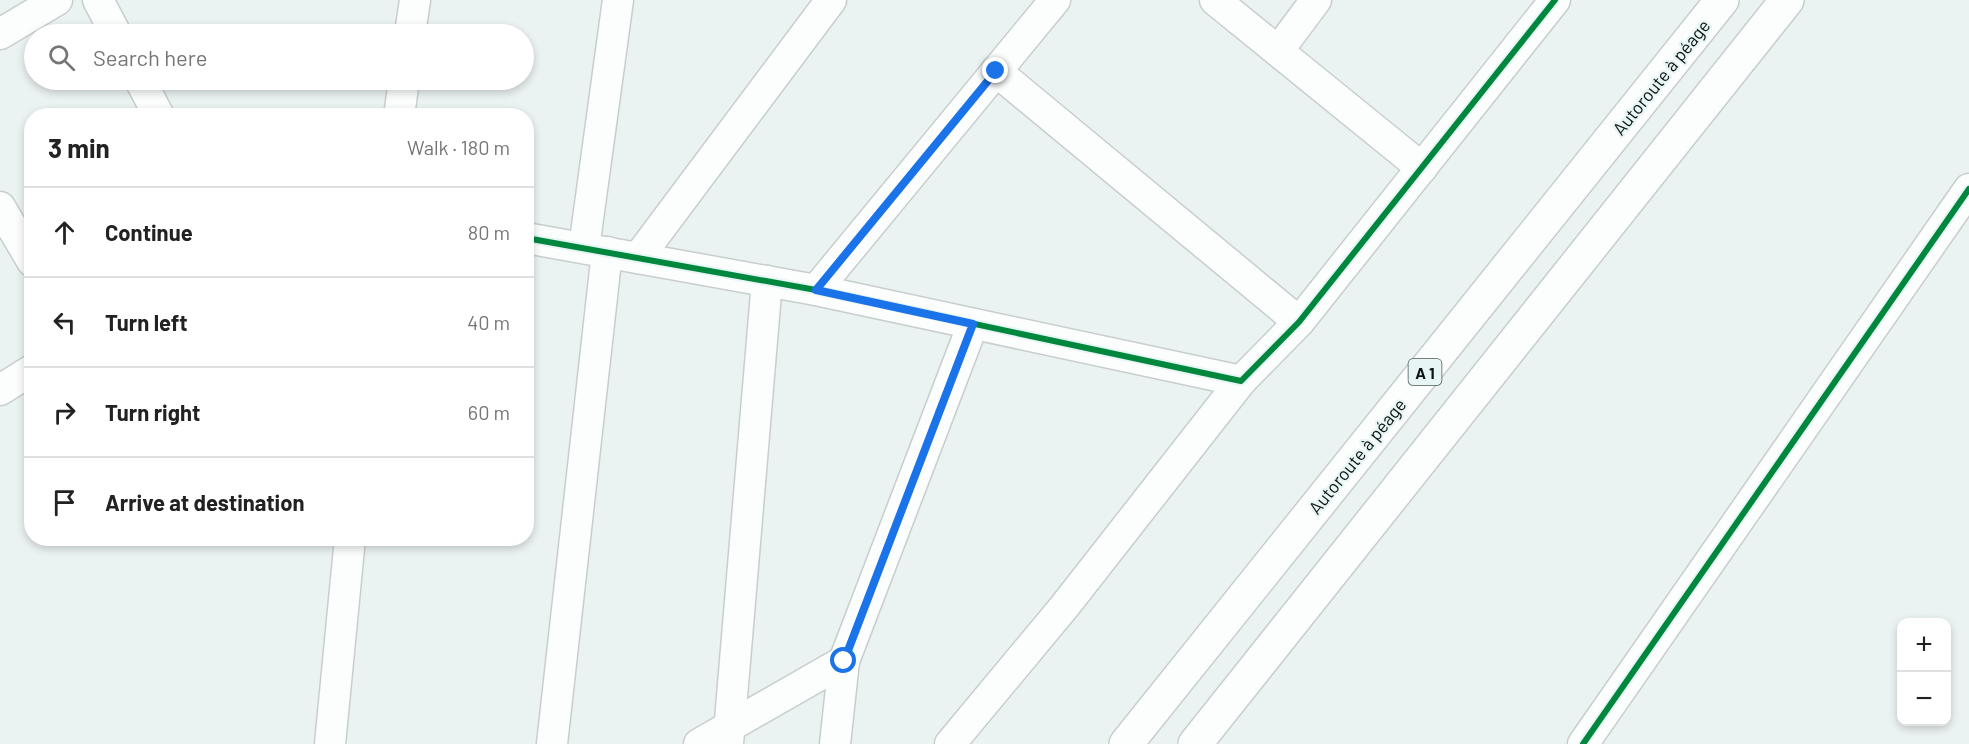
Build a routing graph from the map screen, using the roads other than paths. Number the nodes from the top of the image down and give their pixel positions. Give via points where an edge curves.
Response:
1 (57, 0) edge
2 (98, 0) edge
3 (415, 0) edge
4 (618, 0) edge
5 (831, 0) edge
6 (1055, 0) edge
7 (1215, 0) edge
8 (1316, 0) edge
9 (1555, 0) edge
10 (1722, 0) edge
11 (1787, 0) edge
12 (111, 24) edge
13 (411, 24) edge
14 (0, 34) edge
15 (1278, 51) junction
16 (996, 71) junction
17 (145, 90) edge
18 (403, 90) edge
19 (155, 108) edge
20 (400, 108) edge
21 (1422, 168) junction
22 (1969, 189) edge
23 (0, 207) edge
24 (534, 239) edge
25 (24, 248) edge
26 (596, 250) junction
27 (638, 258) junction
28 (767, 281) junction
29 (816, 290) junction
30 (1299, 322) junction
31 (973, 324) junction
32 (24, 375) edge
33 (1241, 381) junction
34 (0, 390) edge
35 (349, 546) edge
36 (844, 661) junction
37 (729, 735) edge
38 (330, 744) edge
39 (552, 744) edge
40 (699, 744) edge
41 (835, 744) edge
42 (950, 744) edge
43 (1126, 744) edge
44 (1195, 744) edge
45 (1583, 744) edge

1 - 14 street
2 - 12 street
3 - 13 street
4 - 26 street
5 - 27 street
6 - 16 street
7 - 15 street
8 - 15 street
9 - 21 street
10 - 43 highway, Autoroute à péage / A 1
11 - 44 highway
15 - 21 street
16 - 29 street
16 - 30 street
17 - 19 street
18 - 20 street
21 - 30 street
22 - 45 street
23 - 25 street
24 - 26 street
26 - 27 street
26 - 39 street
27 - 28 street
28 - 29 street
28 - 37 street
29 - 31 street
30 - 33 street
31 - 33 street
31 - 36 street
32 - 34 street
33 - 42 street via 1064,607
35 - 38 street
36 - 37 street
36 - 41 street
37 - 40 street

